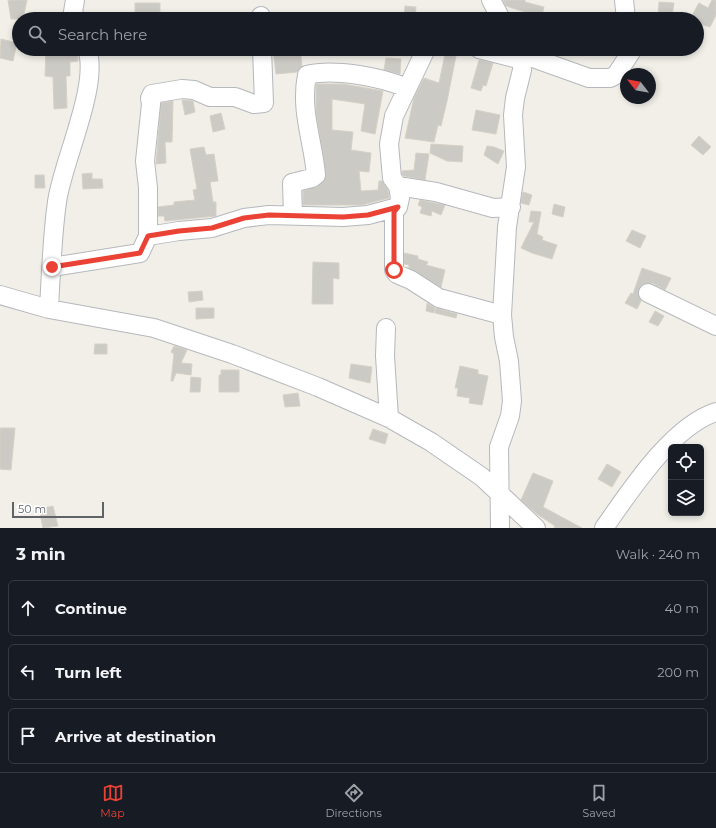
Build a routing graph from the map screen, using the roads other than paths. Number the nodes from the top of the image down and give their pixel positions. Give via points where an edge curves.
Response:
1 (75, 0) edge
2 (491, 0) edge
3 (624, 0) edge
4 (73, 12) edge
5 (497, 12) edge
6 (625, 12) edge
7 (89, 56) edge
8 (262, 56) edge
9 (423, 56) edge
10 (520, 56) edge
11 (526, 56) edge
12 (629, 56) edge
13 (407, 88) junction
14 (398, 186) junction
15 (398, 207) junction
16 (511, 207) junction
17 (293, 216) junction
18 (148, 236) junction
19 (52, 267) junction
20 (648, 293) dead end
21 (0, 295) edge
22 (49, 309) junction
23 (502, 315) junction
24 (716, 326) edge
25 (386, 328) dead end
26 (716, 412) edge
27 (388, 418) junction
28 (500, 494) junction
29 (500, 528) edge
30 (536, 528) edge
31 (604, 528) edge

1 - 4 street
2 - 5 street
3 - 6 street
7 - 19 street via 88,82 57,201
8 - 18 street via 264,103 254,104 235,97 210,97 194,90 182,89 152,94 145,161
9 - 13 street
10 - 16 street via 522,70 513,115 516,167
11 - 12 street via 589,78 610,78 616,75
13 - 14 street via 394,116 389,144 392,178
13 - 17 street via 372,77 307,75 305,115 314,151 316,175 292,183
14 - 15 street
14 - 16 street via 436,192 493,208
15 - 17 street via 368,215
15 - 23 street via 394,212 393,228 394,270 397,274 439,298
16 - 23 street via 507,226
17 - 18 street via 244,218 212,228
18 - 19 street via 140,253
19 - 22 street
20 - 24 street
21 - 22 street
22 - 27 street via 154,328 311,384
23 - 28 street via 512,401 510,416 499,447
25 - 27 street
26 - 31 street via 688,426 648,468
27 - 28 street via 458,460
28 - 29 street
28 - 30 street

